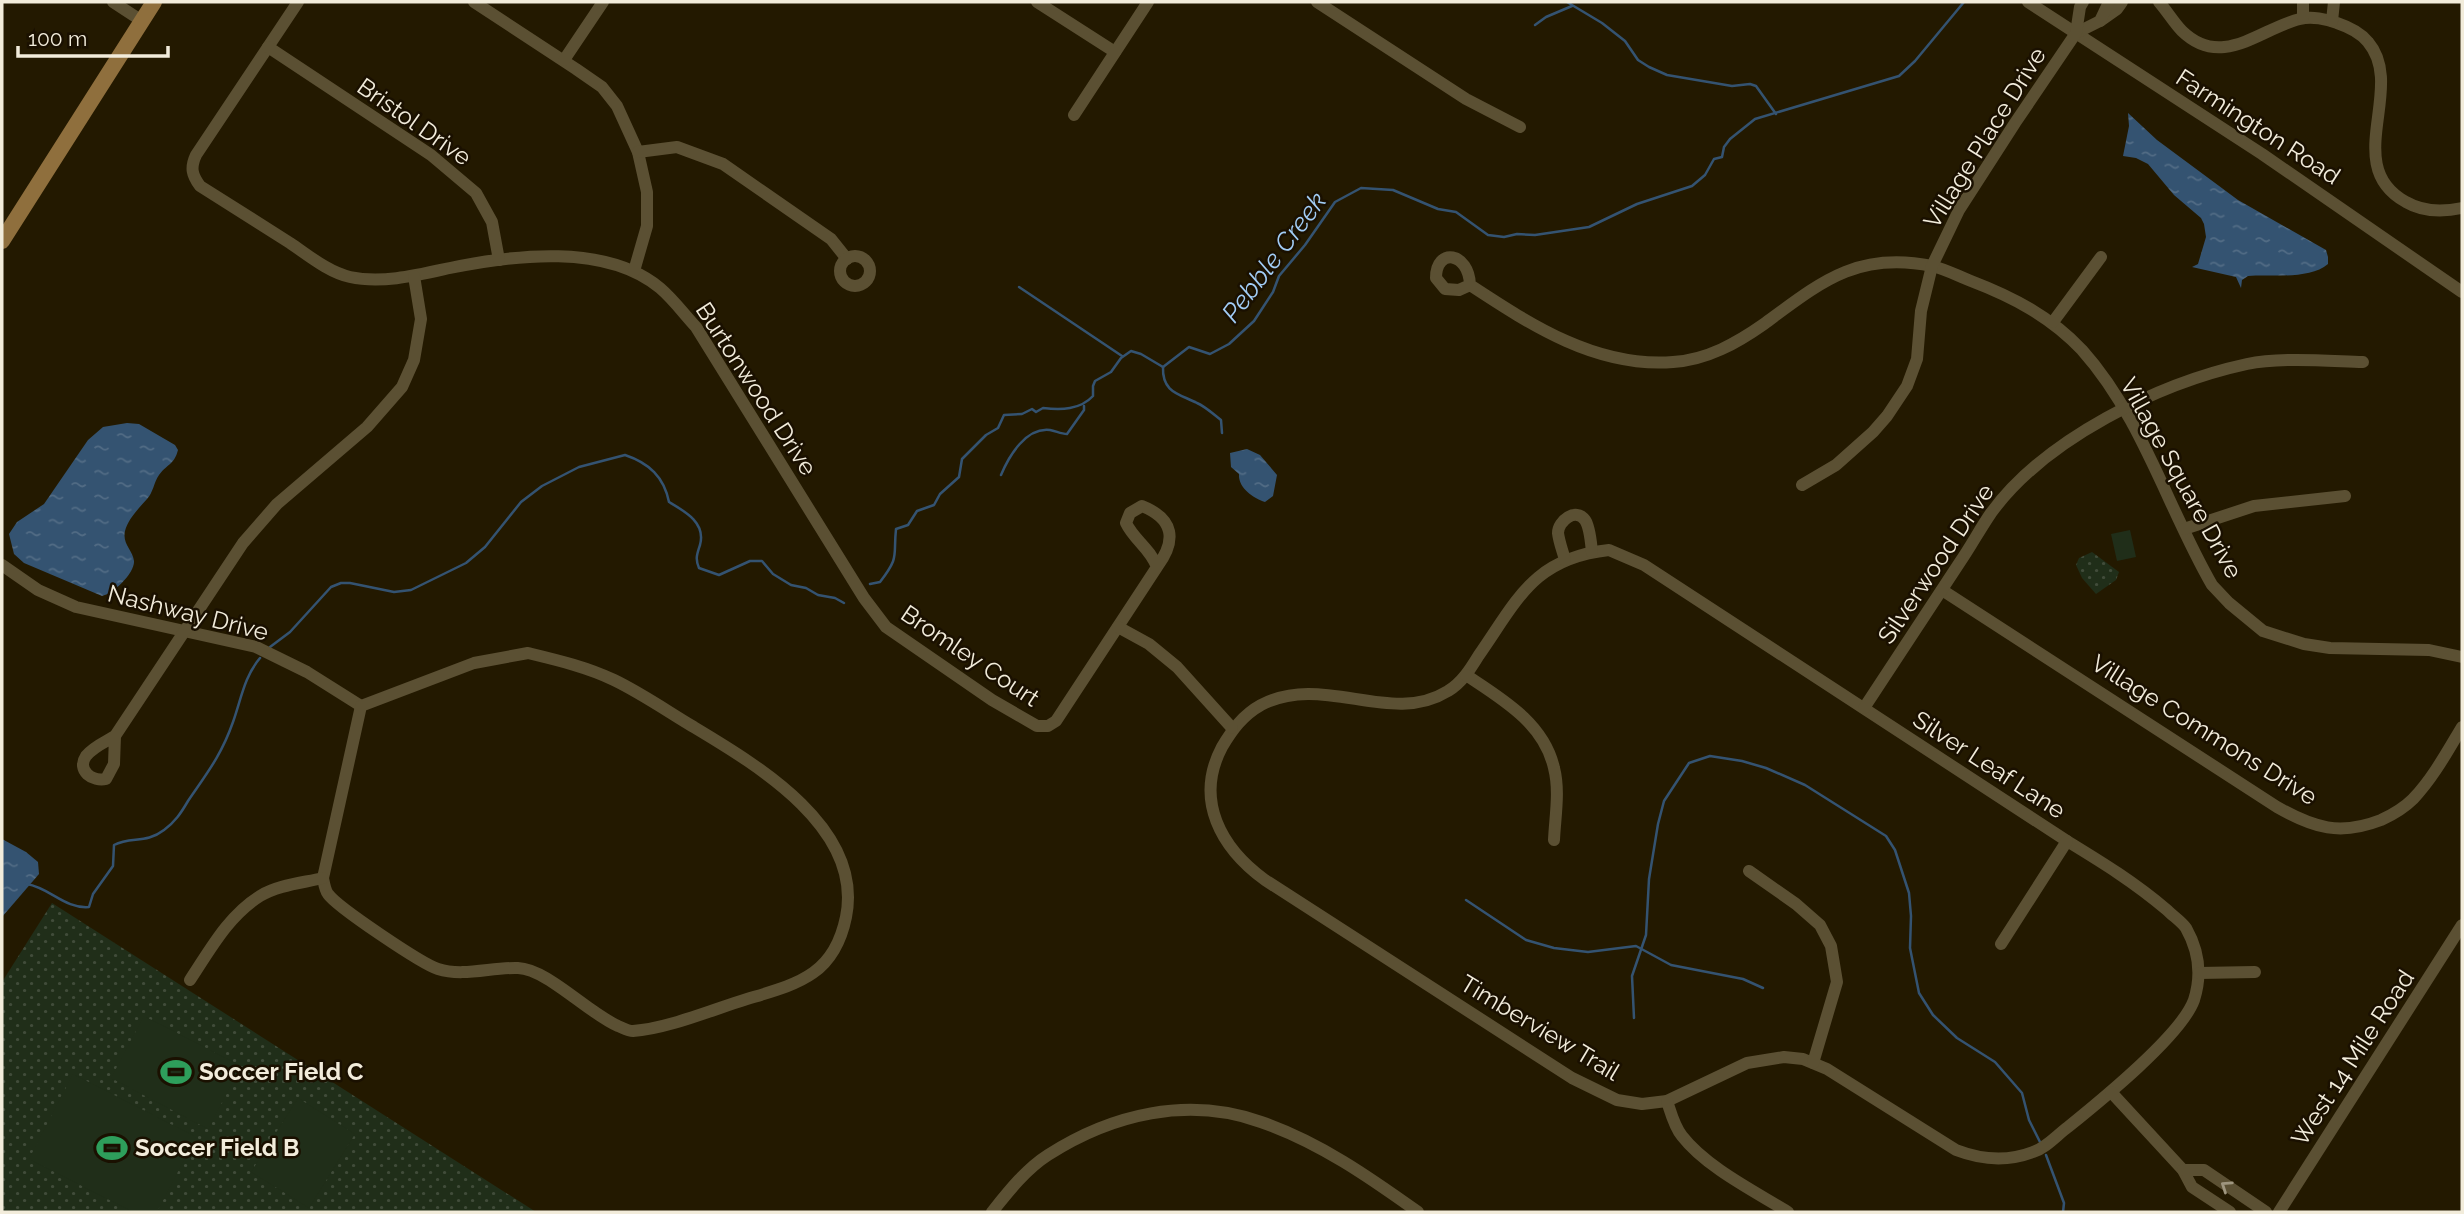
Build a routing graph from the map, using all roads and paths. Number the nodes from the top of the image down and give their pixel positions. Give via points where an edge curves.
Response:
1 (113, 2) edge
2 (298, 2) edge
3 (474, 2) edge
4 (603, 2) edge
5 (1037, 2) edge
6 (1147, 2) edge
7 (1317, 2) edge
8 (2028, 2) edge
9 (2083, 2) edge
10 (2109, 2) edge
11 (2122, 2) edge
12 (2160, 2) edge
13 (2303, 2) edge
14 (2334, 2) edge
15 (149, 3) edge
16 (2303, 18) junction
17 (142, 21) junction
18 (2100, 21) junction
19 (2332, 21) junction
20 (2076, 33) junction
21 (268, 47) junction
22 (1115, 52) junction
23 (565, 60) junction
24 (1074, 115) dead end
25 (1520, 127) dead end
26 (638, 152) junction
27 (2462, 208) edge
28 (2, 241) edge
29 (2101, 257) dead end
30 (847, 259) dead end
31 (499, 260) junction
32 (1932, 266) junction
33 (634, 271) junction
34 (414, 276) junction
35 (1470, 285) dead end
36 (2462, 292) edge
37 (2053, 322) junction
38 (2363, 362) dead end
39 (2123, 409) junction
40 (1801, 485) dead end
41 (2345, 496) dead end
42 (2184, 529) junction
43 (1592, 552) junction
44 (1565, 560) junction
45 (2, 565) edge
46 (1157, 567) junction
47 (859, 590) joint
48 (1942, 590) junction
49 (1118, 627) junction
50 (185, 629) junction
51 (2462, 657) edge
52 (1466, 675) junction
53 (361, 706) junction
54 (1864, 708) junction
55 (2462, 727) edge
56 (1233, 728) junction
57 (115, 736) dead end
58 (1554, 840) dead end
59 (2067, 841) junction
60 (1749, 871) dead end
61 (323, 878) junction
62 (2462, 925) edge
63 (2001, 944) dead end
64 (2255, 972) dead end
65 (2199, 973) junction
66 (191, 980) dead end
67 (1813, 1063) junction
68 (2111, 1091) junction
69 (1667, 1101) junction
70 (2183, 1170) junction
71 (992, 1212) edge
72 (1418, 1212) edge
73 (1788, 1212) edge
74 (2230, 1212) edge
75 (2266, 1212) edge
76 (2279, 1212) edge

1 - 17 street
2 - 21 street
3 - 23 street
4 - 23 street
5 - 22 street
6 - 22 street
7 - 25 street via 1466,99
8 - 20 street, Farmington Road
9 - 20 street
10 - 18 street
11 - 18 street
12 - 16 street via 2183,32 2218,47 2234,46
13 - 16 street
14 - 19 street
15 - 17 main road
16 - 19 street
17 - 28 main road
18 - 20 street
19 - 27 street via 2360,34 2376,53 2381,68 2374,148 2390,190 2415,207
20 - 32 street, Village Place Drive via 1959,210
20 - 36 street, Farmington Road
21 - 31 street, Bristol Drive via 431,155 476,192 492,222
21 - 34 street, Burtonwood Drive via 196,155 191,165 193,177 200,186 348,277
22 - 24 street
23 - 26 street via 602,87 617,106
26 - 30 street via 677,147 723,164 831,239
26 - 33 street via 647,226
29 - 37 street
31 - 33 street, Burtonwood Drive via 568,256
31 - 34 street, Burtonwood Drive
32 - 35 street, Village Square Drive via 1899,261 1845,270 1732,345 1672,363 1624,359 1573,346
32 - 37 street, Village Square Drive via 2000,292
32 - 40 street, Village Place Drive via 1917,359 1906,386 1873,432 1836,466
33 - 47 street, Burtonwood Drive via 660,288 696,327
34 - 50 street via 421,319 414,360 402,387 367,427 277,504 243,543
37 - 39 street, Village Square Drive via 2083,352
38 - 39 street, Silverwood Drive via 2249,364 2188,382
39 - 42 street, Village Square Drive
39 - 48 street, Silverwood Drive via 2070,439 2024,476 1992,512
41 - 42 street via 2254,506
42 - 51 street, Village Square Drive via 2213,585 2263,631 2330,648 2429,650
43 - 44 street, Silver Leaf Lane
43 - 44 street via 1586,521 1570,516 1558,533
43 - 54 street, Silver Leaf Lane via 1609,550 1644,565
44 - 52 street, Silver Leaf Lane via 1526,586
45 - 50 street, Nashway Drive via 38,590 76,607
46 - 46 street, Bromley Court via 1126,523 1130,513 1142,506 1162,516 1170,533 1168,550
46 - 49 street, Bromley Court
47 - 49 street, Bromley Court via 886,627 992,700 1042,727 1056,720
48 - 54 street, Silverwood Drive
48 - 55 street, Village Commons Drive via 2277,807 2317,826 2362,827 2412,801
49 - 56 street via 1177,667
50 - 53 street, Nashway Drive via 256,647
50 - 57 street
52 - 56 street, Silver Leaf Lane via 1431,700 1397,705 1324,693 1282,698 1262,705
52 - 58 street via 1539,732 1554,768
53 - 61 street
53 - 61 street via 474,663 528,653 569,662 614,680 736,753 811,814 847,873 849,901 843,931 830,956 810,978 631,1031 604,1020 537,973 520,968 437,969 345,909 328,893
54 - 59 street, Silver Leaf Lane
56 - 69 street, Timberview Trail via 1220,752 1210,793 1219,830 1243,863 1572,1078 1617,1100
59 - 63 street
59 - 65 street, Silver Leaf Lane via 2138,885 2185,927
60 - 67 street via 1820,925 1832,946 1837,982
61 - 66 street via 260,896 225,926
62 - 76 street, West 14 Mile Road
64 - 65 street
65 - 68 street via 2193,1002 2169,1036
67 - 68 street, Timberview Trail via 1956,1150 2006,1160 2036,1151
67 - 69 street, Timberview Trail via 1784,1057 1747,1063
68 - 70 street
69 - 73 street via 1683,1137 1727,1174
70 - 74 street via 2192,1187
75 -> 70 street via 2204,1170
71 - 72 street via 1046,1156 1103,1125 1162,1110 1203,1110 1260,1121 1357,1168

